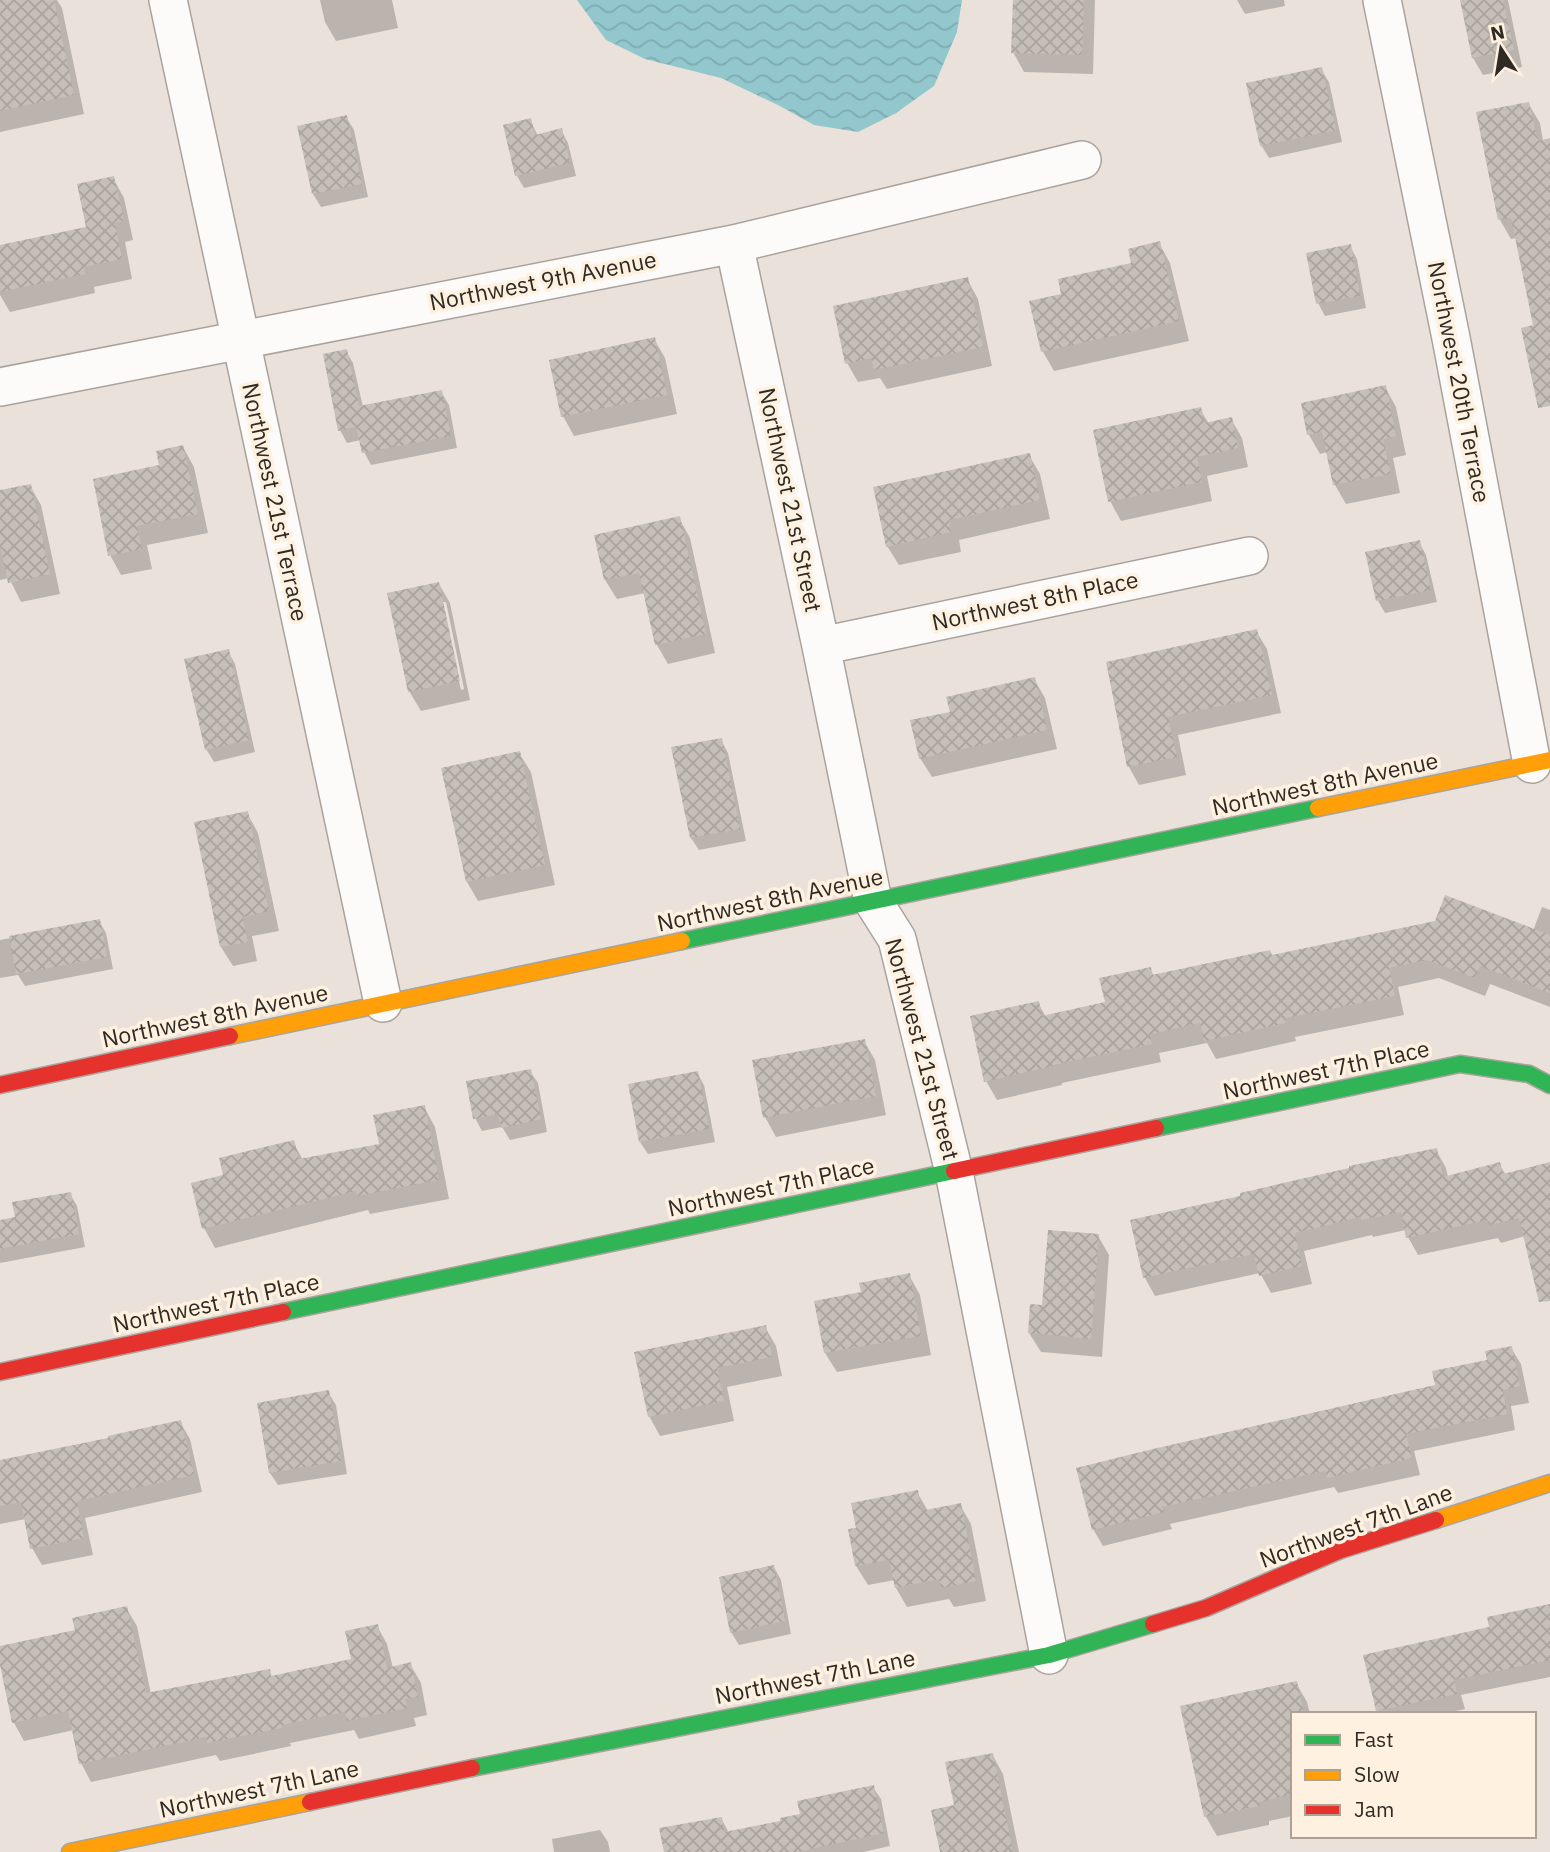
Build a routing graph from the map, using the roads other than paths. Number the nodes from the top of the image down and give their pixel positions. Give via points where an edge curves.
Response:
1 (168, 0) edge
2 (1382, 0) edge
3 (1082, 160) dead end
4 (734, 244) junction
5 (240, 339) junction
6 (0, 387) edge
7 (1249, 556) dead end
8 (821, 646) junction
9 (1541, 762) edge
10 (873, 901) junction
11 (383, 1003) junction
12 (0, 1085) edge
13 (1550, 1085) edge
14 (954, 1172) junction
15 (0, 1372) edge
16 (1550, 1483) edge
17 (1049, 1655) junction
18 (70, 1852) edge

1 - 5 street, Northwest 21st Terrace
2 - 9 street, Northwest 20th Terrace
3 - 4 street, Northwest 9th Avenue
4 - 5 street, Northwest 9th Avenue
4 - 8 street, Northwest 21st Street
5 - 6 street, Northwest 9th Avenue
5 - 11 street, Northwest 21st Terrace
7 - 8 street, Northwest 8th Place
8 - 10 street, Northwest 21st Street
9 - 10 street, Northwest 8th Avenue
10 - 11 street, Northwest 8th Avenue
10 - 14 street, Northwest 21st Street via 897,939
11 - 12 street, Northwest 8th Avenue
13 - 14 street, Northwest 7th Place via 1529,1074 1460,1064
14 - 15 street, Northwest 7th Place
14 - 17 street, Northwest 21st Street
16 - 17 street, Northwest 7th Lane via 1342,1550 1206,1608
17 - 18 street, Northwest 7th Lane

